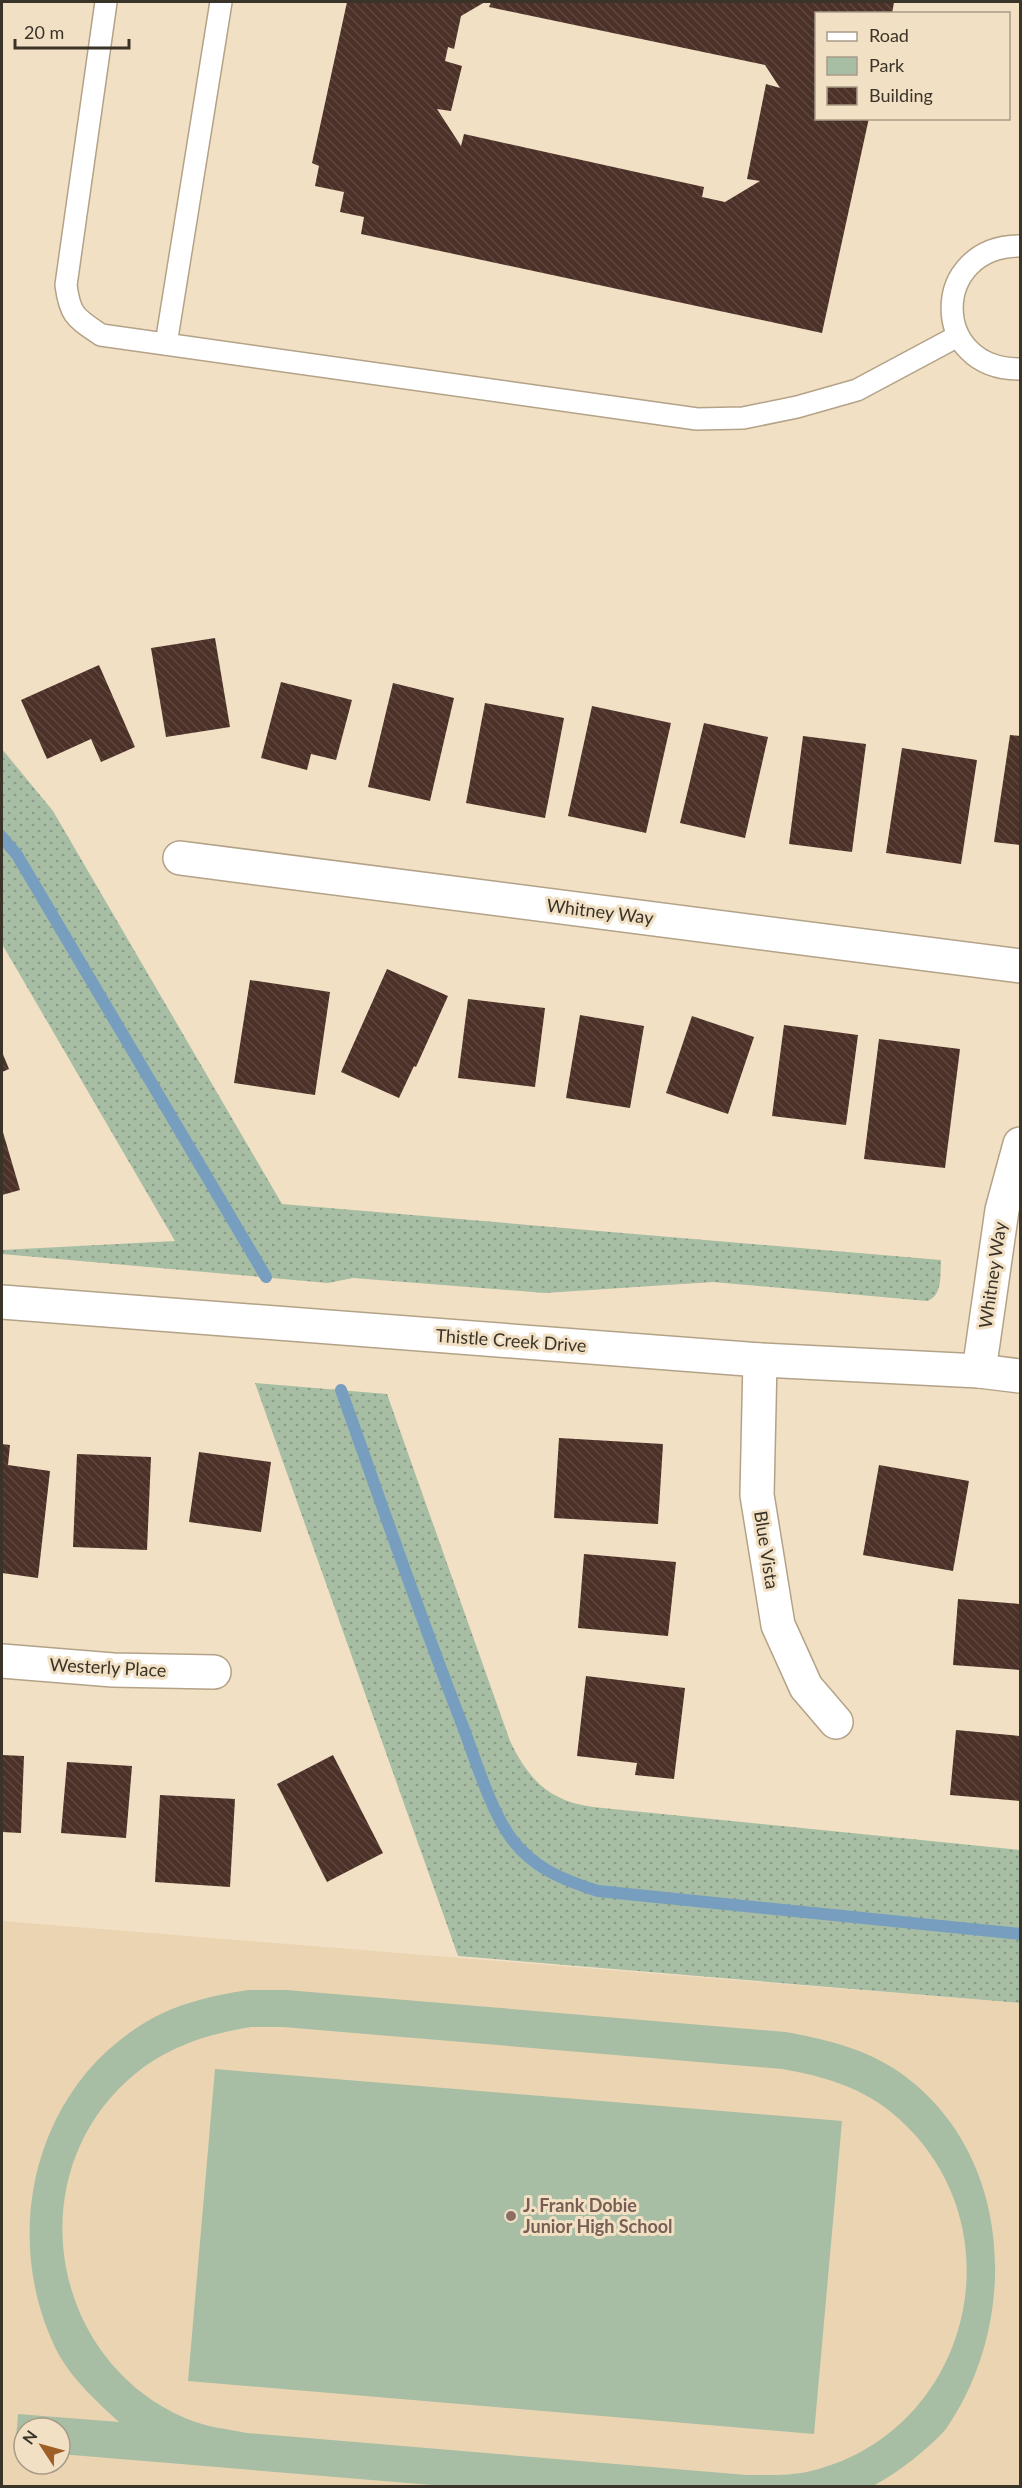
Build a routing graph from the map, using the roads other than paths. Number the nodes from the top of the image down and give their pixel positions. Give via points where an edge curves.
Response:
1 (105, 2) edge
2 (221, 2) edge
3 (1020, 246) edge
4 (958, 336) junction
5 (166, 344) junction
6 (1020, 369) edge
7 (180, 858) dead end
8 (1020, 966) edge
9 (1020, 1144) edge
10 (2, 1302) edge
11 (760, 1360) junction
12 (979, 1371) junction
13 (1020, 1376) edge
14 (2, 1661) edge
15 (214, 1672) dead end
16 (836, 1722) dead end

1 - 5 lane via 66,285 69,307 101,335
2 - 5 lane
3 - 4 lane via 985,252 958,279 952,298
4 - 5 lane via 857,390 743,418 697,419
4 - 6 lane via 984,362 1002,369
7 - 8 street, Whitney Way
9 - 12 street, Whitney Way via 1002,1210
10 - 11 street, Thistle Creek Drive
11 - 12 street, Thistle Creek Drive
11 - 16 street, Blue Vista via 757,1495 778,1625 806,1687
12 - 13 street, Thistle Creek Drive
14 - 15 street, Westerly Place via 113,1670

